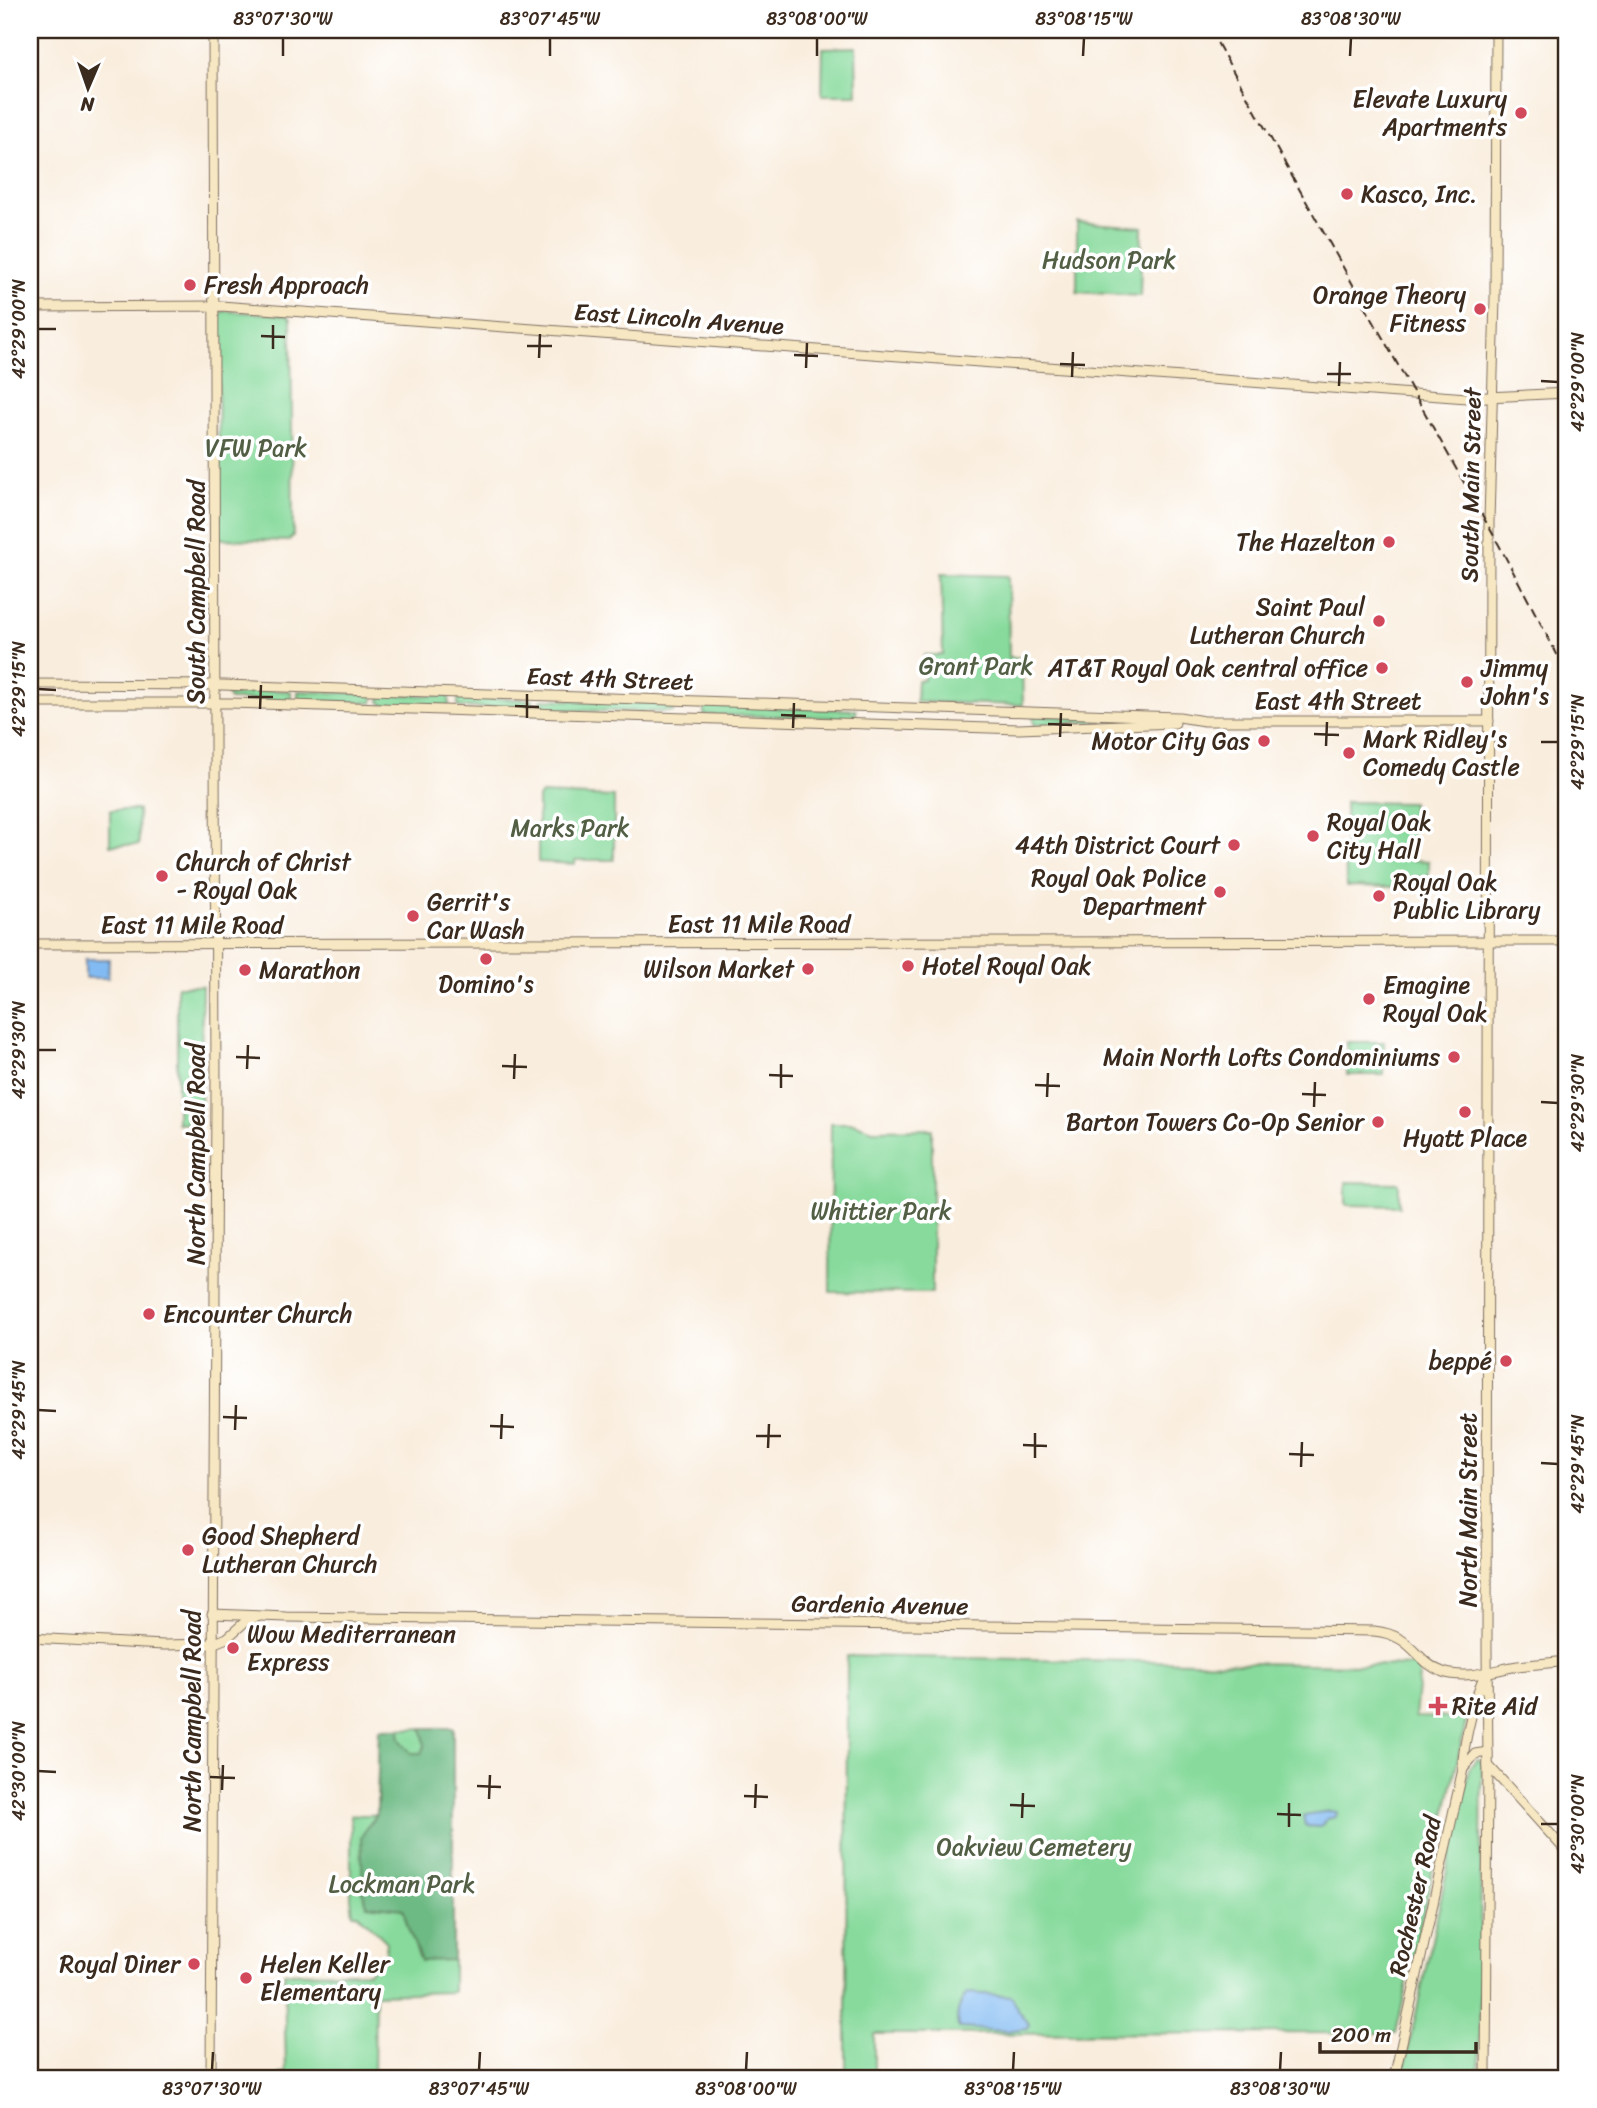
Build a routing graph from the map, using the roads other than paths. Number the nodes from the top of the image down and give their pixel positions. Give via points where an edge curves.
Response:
1 (213, 30) edge
2 (1496, 30) edge
3 (213, 306) junction
4 (30, 307) edge
5 (1567, 393) edge
6 (1492, 398) junction
7 (30, 684) edge
8 (198, 685) junction
9 (215, 685) junction
10 (234, 685) junction
11 (30, 703) edge
12 (198, 703) junction
13 (215, 703) junction
14 (230, 703) junction
15 (1188, 720) junction
16 (1489, 721) junction
17 (1488, 941) junction
18 (1567, 941) edge
19 (30, 944) edge
20 (215, 944) junction
21 (212, 1614) junction
22 (258, 1616) junction
23 (30, 1638) edge
24 (212, 1644) junction
25 (1567, 1661) edge
26 (1487, 1672) junction
27 (1488, 1752) junction
28 (1488, 1767) junction
29 (1463, 1769) junction
30 (1567, 1852) edge
31 (211, 2078) edge
32 (1394, 2078) edge
33 (1486, 2078) edge

1 - 3 street, South Campbell Road
2 - 6 street, South Main Street
3 - 4 street, East Lincoln Avenue
3 - 6 street, East Lincoln Avenue
3 - 9 street, South Campbell Road
5 - 6 street, East Lincoln Avenue
6 - 16 street, South Main Street
7 - 8 street, East 4th Street
8 - 9 street, East 4th Street
8 - 12 street via 204,694
9 - 10 street, East 4th Street
9 - 13 street, South Campbell Road
10 - 14 street via 225,692
10 - 15 street, East 4th Street
11 - 12 street, East 4th Street
12 - 13 street, East 4th Street
13 - 14 street, East 4th Street
13 - 20 street, South Campbell Road
14 - 15 street, East 4th Street via 1019,729
15 - 16 street, East 4th Street
16 - 17 street, South Main Street
17 - 18 street, East 11 Mile Road
17 - 20 street, East 11 Mile Road
17 - 26 street, North Main Street
19 - 20 street, East 11 Mile Road
20 - 21 street, North Campbell Road
21 - 22 street, Gardenia Avenue
21 - 24 street, North Campbell Road
22 - 24 street
22 - 26 street, Gardenia Avenue via 1374,1631 1397,1636 1441,1671
23 - 24 street
24 - 31 street, North Campbell Road
25 - 26 street, Gardenia Avenue
26 - 27 street, North Main Street
26 - 29 street, Rochester Road
27 - 28 street, North Main Street
27 - 29 street via 1472,1755
28 - 30 street
28 - 33 street
29 - 32 street, Rochester Road

